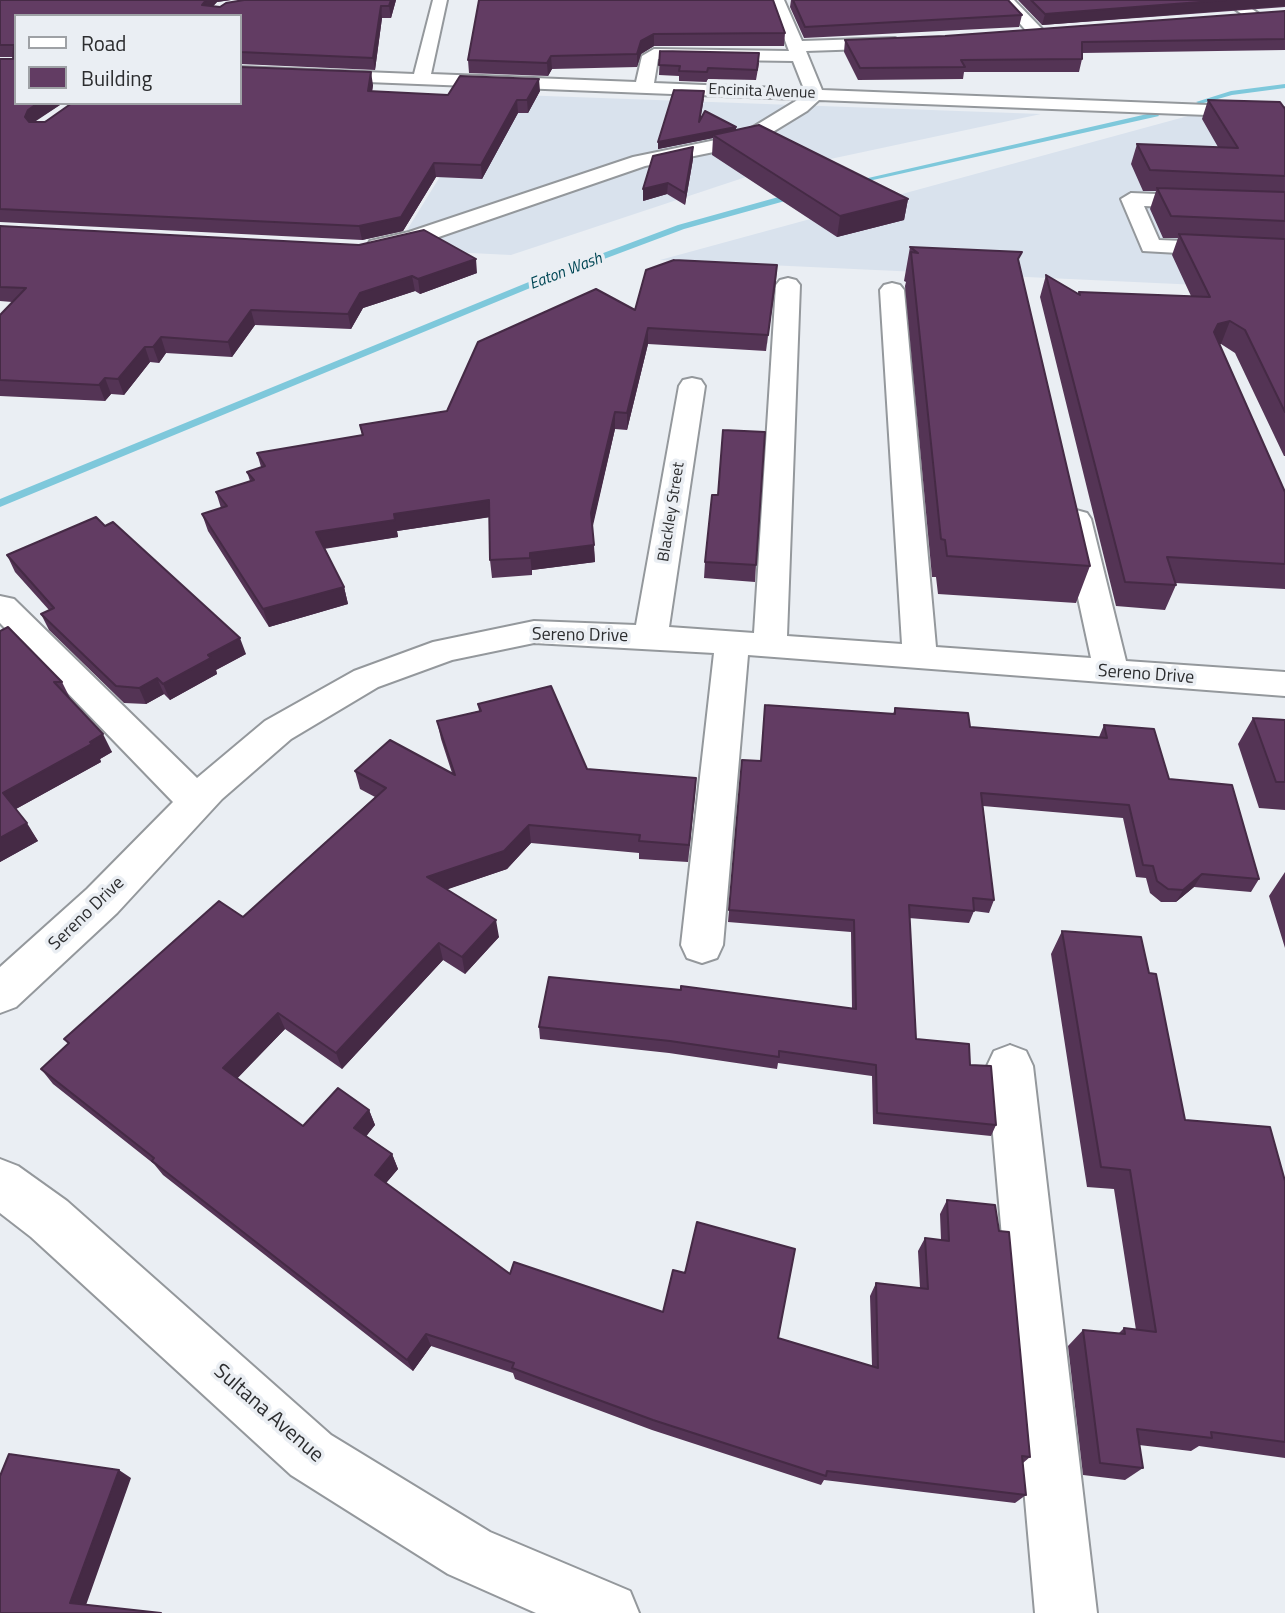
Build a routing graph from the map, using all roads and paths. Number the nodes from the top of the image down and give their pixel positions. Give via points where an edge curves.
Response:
1 (440, 0) edge
2 (778, 0) edge
3 (1006, 0) edge
4 (1229, 0) edge
5 (1275, 15) edge
6 (1254, 16) junction
7 (1227, 18) edge
8 (1010, 34) edge
9 (907, 42) edge
10 (798, 51) junction
11 (242, 72) edge
12 (421, 79) junction
13 (644, 88) junction
14 (815, 94) junction
15 (1285, 113) edge
16 (1285, 205) edge
17 (362, 250) edge
18 (1285, 252) edge
19 (788, 285) dead end
20 (892, 290) dead end
21 (692, 386) dead end
22 (1071, 496) edge
23 (2, 606) dead end
24 (651, 637) junction
25 (732, 642) junction
26 (770, 646) junction
27 (920, 657) junction
28 (1112, 673) junction
29 (1285, 684) edge
30 (197, 802) junction
31 (702, 945) dead end
32 (0, 995) edge
33 (1010, 1066) dead end
34 (0, 1183) edge
35 (608, 1613) edge
36 (1066, 1613) edge

1 - 12 street
2 - 10 street
3 - 8 street via 1043,32
4 - 6 street
5 - 6 street
6 - 7 street
9 - 10 street
10 - 13 street via 654,54
10 - 14 street
11 - 12 street, Encinita Avenue
12 - 13 street, Encinita Avenue
13 - 14 street, Encinita Avenue
14 - 15 street, Encinita Avenue
14 - 17 street via 746,140 640,161 416,237
16 - 18 street via 1131,199 1151,246
19 - 26 street
20 - 27 street
21 - 24 street, Blackley Street
22 - 28 street
23 - 30 street
24 - 25 street, Sereno Drive
24 - 30 street, Sereno Drive via 534,632 445,650 366,679 278,730
25 - 26 street, Sereno Drive
25 - 31 street
26 - 27 street, Sereno Drive
27 - 28 street, Sereno Drive
28 - 29 street, Sereno Drive
30 - 32 street, Sereno Drive via 102,901
33 - 36 street
34 - 35 street, Sultana Avenue via 49,1219 311,1455 469,1553

